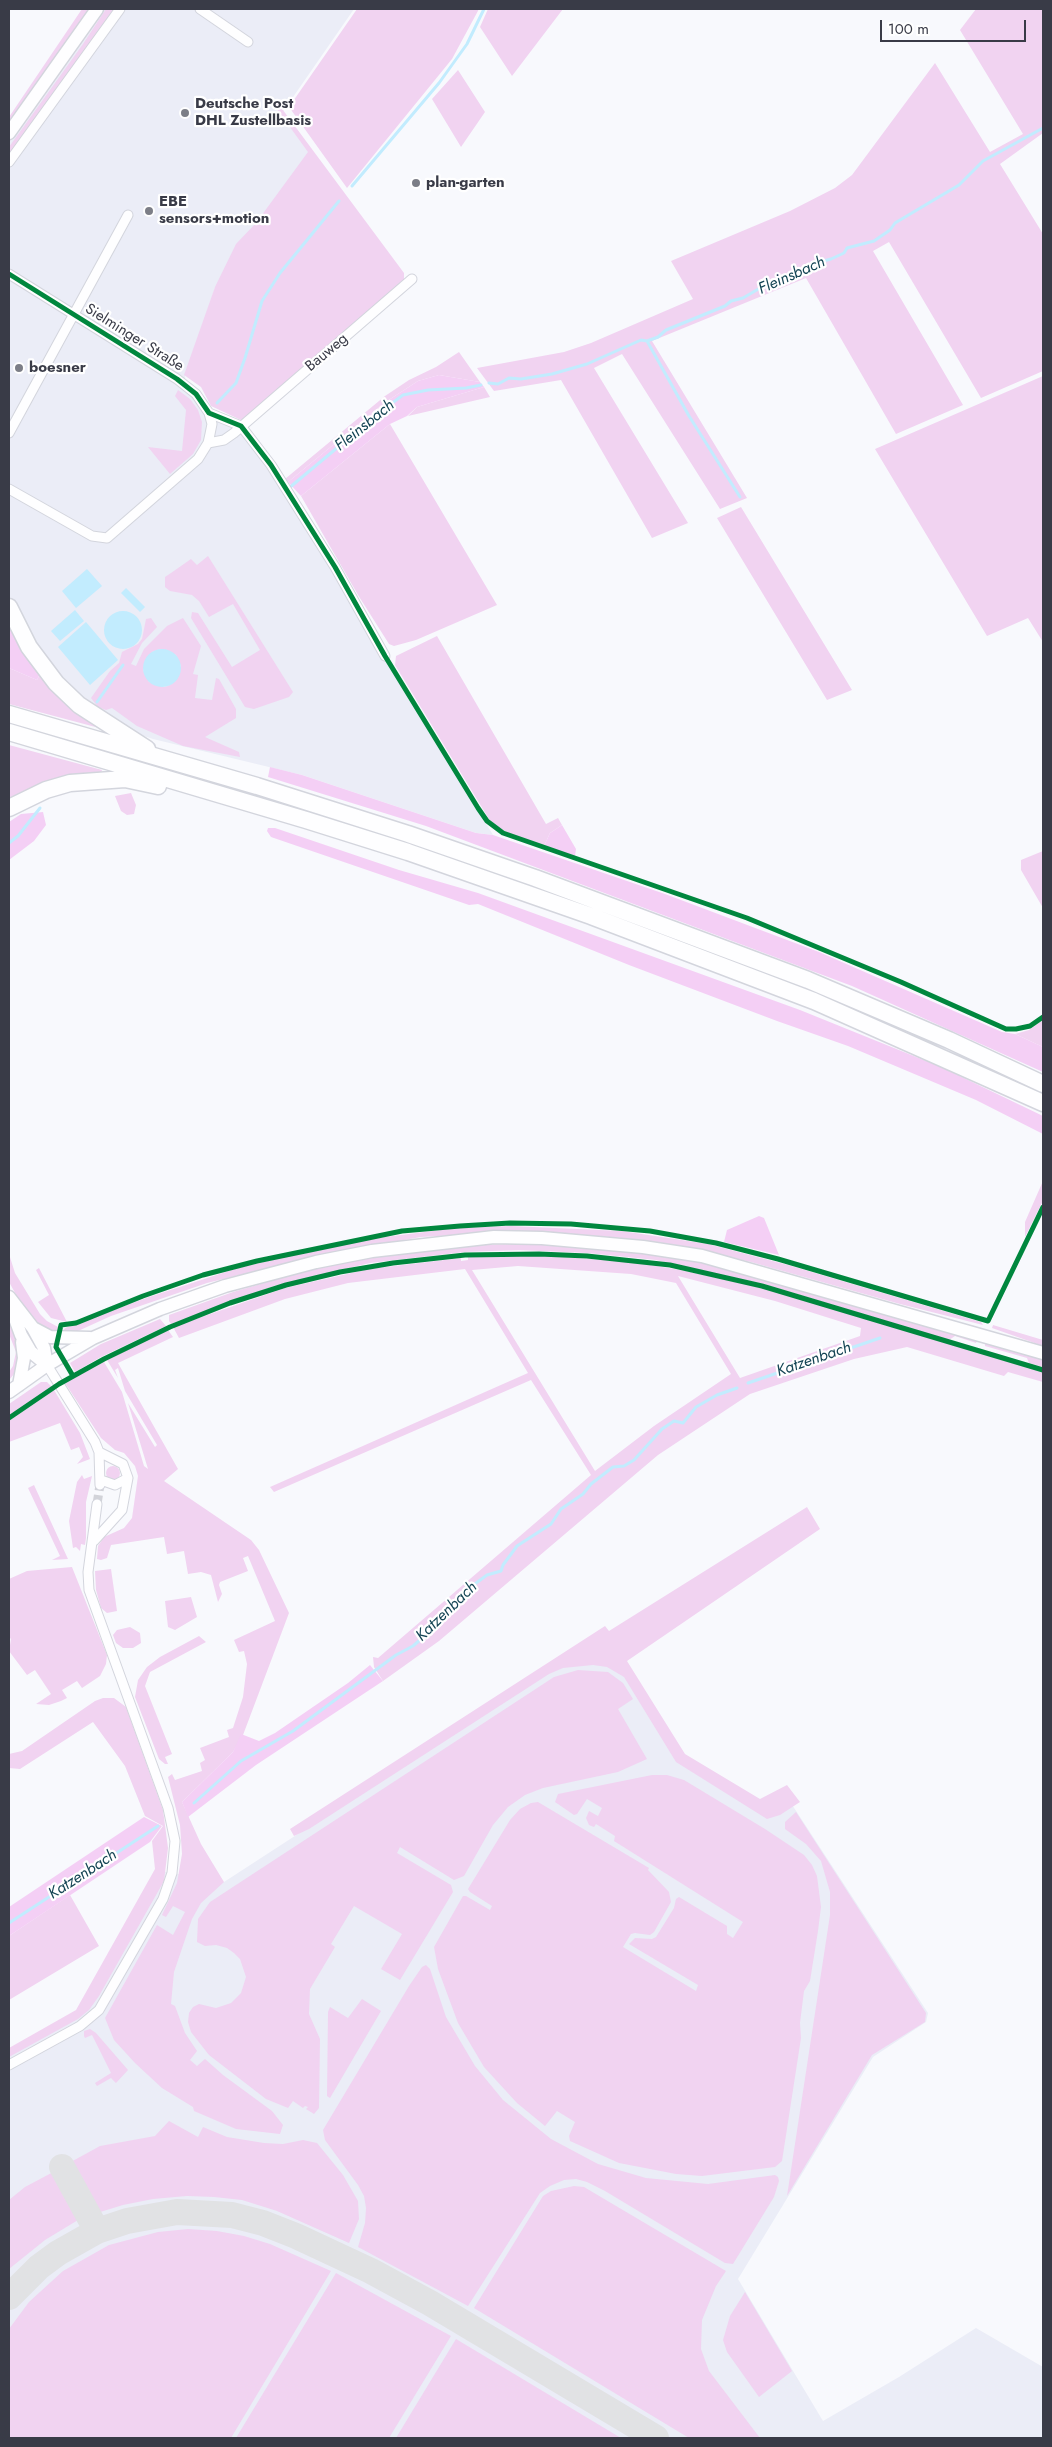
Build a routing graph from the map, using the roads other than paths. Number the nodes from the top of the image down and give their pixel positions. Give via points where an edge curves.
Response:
1 (97, 9) edge
2 (120, 9) edge
3 (200, 9) edge
4 (248, 42) dead end
5 (9, 133) edge
6 (9, 162) edge
7 (128, 215) dead end
8 (9, 274) edge
9 (412, 279) dead end
10 (74, 316) junction
11 (209, 413) junction
12 (241, 426) junction
13 (9, 433) edge
14 (208, 443) junction
15 (9, 489) edge
16 (9, 607) edge
17 (386, 656) dead end
18 (9, 714) edge
19 (9, 732) edge
20 (155, 756) junction
21 (202, 788) junction
22 (9, 808) edge
23 (1043, 1084) edge
24 (1043, 1103) edge
25 (9, 1297) edge
26 (9, 1302) edge
27 (33, 1328) junction
28 (21, 1335) junction
29 (93, 1338) junction
30 (1043, 1353) edge
31 (46, 1365) junction
32 (14, 1388) edge
33 (100, 1452) junction
34 (128, 1478) junction
35 (97, 1504) tunnel mouth
36 (94, 1541) junction
37 (9, 2064) edge

1 - 5 main road
2 - 6 street
3 - 4 street
7 - 10 street, Sielminger Straße
8 - 10 street, Sielminger Straße
9 - 12 street, Bauweg
10 - 11 street, Sielminger Straße via 182,382 196,394
10 - 13 street, Sielminger Straße
11 - 12 street
11 - 14 street via 212,424
12 - 14 street, Bauweg via 224,440
12 - 17 street via 271,465 336,567
14 - 15 street via 198,459 107,538 92,536
16 - 20 highway via 30,647 56,683 79,705
18 - 20 highway
19 - 21 highway
20 - 23 highway via 408,834 632,913 839,993
21 - 22 highway via 166,788 125,779 98,779 57,786
21 - 24 highway via 408,852 716,962 900,1037
25 - 27 main road
26 - 28 main road
27 - 29 main road via 50,1337
27 - 31 main road via 44,1348
28 - 31 main road via 34,1357
28 - 32 main road via 24,1358
29 - 30 main road via 183,1300 266,1274 404,1246 504,1237 634,1246 702,1256
29 - 31 main road
31 - 32 main road
31 - 33 street
33 - 34 street via 123,1464
33 - 34 street via 100,1483 115,1485
34 - 36 street via 122,1510
35 - 36 street
36 - 37 street via 88,1572 89,1590 168,1808 175,1841 172,1873 163,1899 99,2010 80,2026

